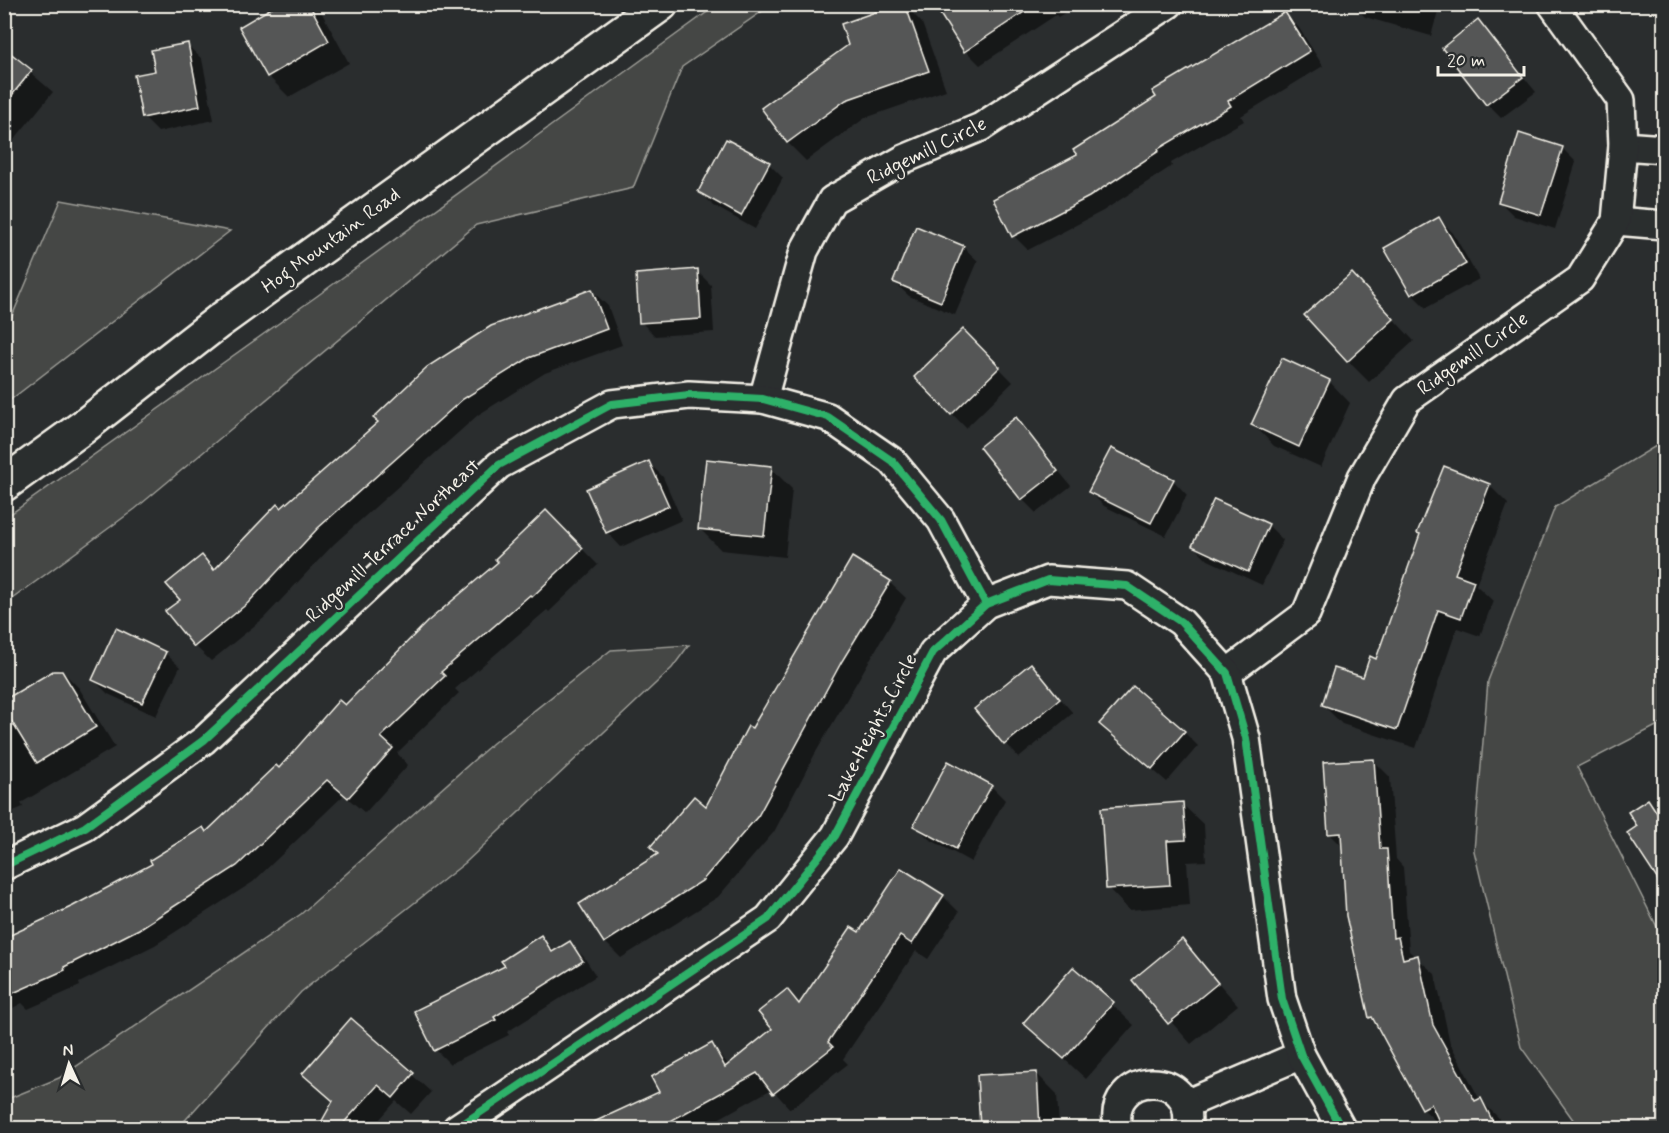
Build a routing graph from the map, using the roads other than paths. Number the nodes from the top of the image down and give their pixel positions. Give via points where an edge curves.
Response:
1 (662, 4) edge
2 (1169, 4) edge
3 (1551, 4) edge
4 (1623, 146) junction
5 (1665, 149) edge
6 (1616, 221) junction
7 (1665, 225) edge
8 (763, 399) junction
9 (4, 484) edge
10 (986, 604) junction
11 (1227, 673) junction
12 (4, 866) edge
13 (1301, 1054) junction
14 (1187, 1116) edge
15 (457, 1128) edge
16 (1118, 1128) edge
17 (1341, 1128) edge

1 - 9 street, Hog Mountain Road via 218,322
2 - 8 street, Ridgemill Circle via 981,128 904,159 832,200 804,251
3 - 4 street, Ridgemill Circle via 1621,100
4 - 5 street
4 - 6 street, Ridgemill Circle
6 - 7 street
6 - 11 street, Ridgemill Circle via 1580,279 1407,400 1362,477 1306,614
8 - 10 street, Ridgemill Terrace Northeast via 828,417 892,461 941,520
8 - 12 street, Ridgemill Terrace Northeast via 689,395 612,404 499,465 204,740 85,827
10 - 11 street, Lake Heights Circle via 1048,580 1127,586 1181,622
10 - 15 street, Lake Heights Circle via 933,652 835,836 768,919
11 - 13 street, Lake Heights Circle via 1245,738 1282,999
13 - 14 street
13 - 17 street, Lake Heights Circle
14 - 16 street via 1178,1092 1166,1084 1151,1082 1126,1094 1119,1105

